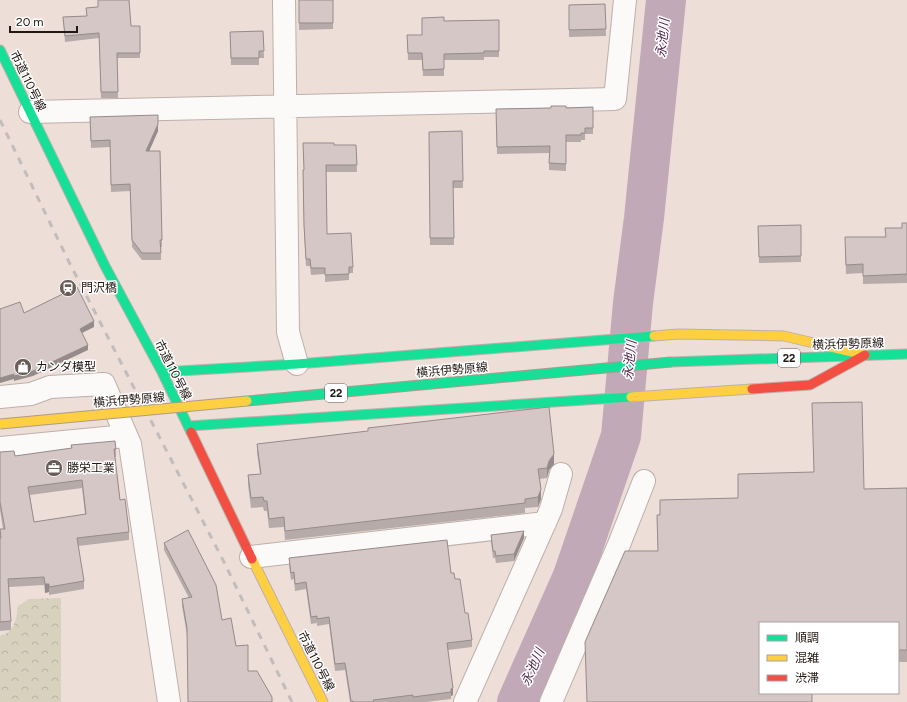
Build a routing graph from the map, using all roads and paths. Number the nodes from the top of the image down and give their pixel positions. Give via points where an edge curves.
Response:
1 (284, 0) edge
2 (625, 0) edge
3 (0, 50) edge
4 (287, 106) junction
5 (30, 112) junction
6 (907, 354) edge
7 (865, 355) junction
8 (297, 364) junction
9 (162, 372) junction
10 (0, 397) edge
11 (0, 424) edge
12 (189, 426) junction
13 (126, 436) junction
14 (0, 448) edge
15 (561, 474) dead end
16 (644, 481) dead end
17 (545, 523) junction
18 (251, 557) junction
19 (169, 702) edge
20 (323, 702) edge
21 (465, 702) edge
22 (551, 702) edge

1 - 4 street
2 - 4 street via 615,99
3 - 5 main road, 市道110号線
4 - 5 street
4 - 8 street via 288,332
5 - 9 main road, 市道110号線 via 105,266
6 - 7 main road, 横浜伊勢原線 / 22
7 - 8 main road via 784,336 678,334
7 - 11 main road, 横浜伊勢原線 / 22, bridge via 671,362
7 - 12 main road via 810,385
8 - 9 main road
9 - 12 main road, 市道110号線
10 - 13 street via 31,394 50,387 104,384
12 - 18 main road, 市道110号線
13 - 14 street
13 - 19 street via 130,444
15 - 17 street
16 - 22 street
17 - 18 street
17 - 21 street
18 - 20 main road, 市道110号線

